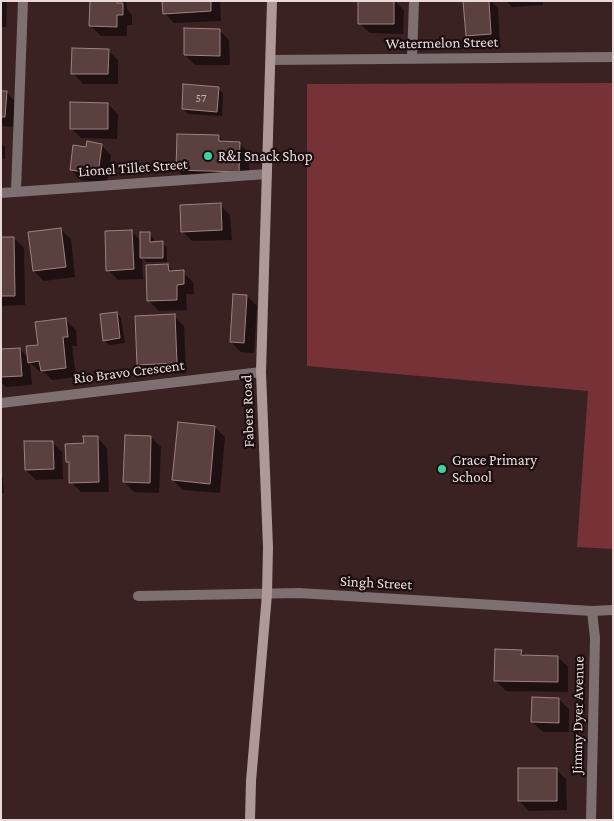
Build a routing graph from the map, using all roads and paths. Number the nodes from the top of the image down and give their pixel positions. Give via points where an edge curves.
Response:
1 (23, 1) edge
2 (272, 1) edge
3 (414, 1) edge
4 (613, 57) edge
5 (412, 58) junction
6 (271, 60) junction
7 (267, 174) junction
8 (16, 191) junction
9 (1, 193) edge
10 (261, 372) junction
11 (1, 403) edge
12 (267, 594) junction
13 (138, 596) dead end
14 (613, 610) edge
15 (592, 611) junction
16 (250, 820) edge
17 (591, 820) edge

1 - 8 street
2 - 6 main road, Fabers Road
3 - 5 street
4 - 5 street, Watermelon Street
5 - 6 street, Watermelon Street
6 - 7 main road, Fabers Road
7 - 8 street, Lionel Tillet Street
7 - 10 main road, Fabers Road
8 - 9 street, Lionel Tillet Street
10 - 11 street, Rio Bravo Crescent
10 - 12 main road, Fabers Road
12 - 13 street, Singh Street
12 - 15 street, Singh Street via 299,593
12 - 16 main road, Fabers Road
14 - 15 street, Singh Street
15 - 17 street, Jimmy Dyer Avenue via 595,638

